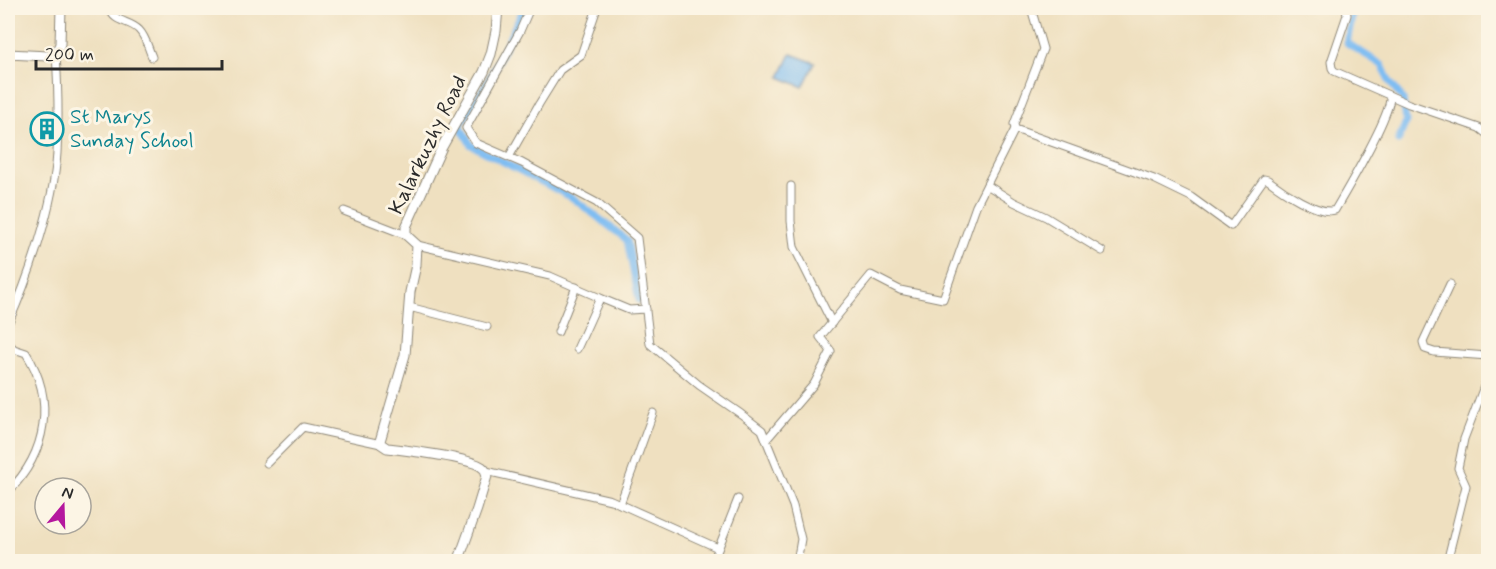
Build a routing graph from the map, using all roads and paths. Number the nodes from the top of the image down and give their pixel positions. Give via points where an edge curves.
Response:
1 (62, 8) edge
2 (110, 8) edge
3 (498, 8) edge
4 (530, 8) edge
5 (597, 8) edge
6 (1031, 8) edge
7 (1346, 8) edge
8 (56, 53) junction
9 (8, 54) edge
10 (152, 57) dead end
11 (1393, 97) junction
12 (1015, 129) junction
13 (1488, 135) edge
14 (509, 157) junction
15 (987, 185) junction
16 (791, 186) dead end
17 (344, 211) dead end
18 (406, 235) junction
19 (417, 245) junction
20 (1102, 251) dead end
21 (1450, 284) dead end
22 (576, 287) junction
23 (600, 298) junction
24 (409, 307) junction
25 (646, 309) junction
26 (832, 323) junction
27 (8, 324) edge
28 (487, 327) dead end
29 (558, 332) dead end
30 (8, 343) edge
31 (577, 349) dead end
32 (1488, 356) edge
33 (1488, 376) edge
34 (653, 413) dead end
35 (766, 440) junction
36 (381, 444) junction
37 (267, 463) dead end
38 (486, 471) junction
39 (8, 492) edge
40 (738, 499) dead end
41 (620, 504) junction
42 (718, 548) junction
43 (458, 561) edge
44 (713, 561) edge
45 (797, 561) edge
46 (1447, 561) edge

1 - 8 main road
2 - 10 street via 115,18 141,31
3 - 18 main road, Kalarkuzhy Road via 484,72 442,147 406,227
4 - 14 street via 466,128 476,143
5 - 14 street via 581,55 560,70
6 - 12 street via 1043,49
7 - 11 street via 1332,68
8 - 9 main road
8 - 27 street via 57,155 43,222
11 - 12 street via 1335,210 1323,210 1264,179 1231,226 1191,197 1154,179
11 - 13 street via 1479,128
12 - 15 street
14 - 25 street via 597,203 637,238
15 - 20 street
15 - 26 street via 943,299 900,290 871,275
16 - 26 street via 794,247
17 - 18 street
18 - 19 main road, Kalarkuzhy Road
19 - 22 street via 550,276
19 - 24 main road, Kalarkuzhy Road
21 - 32 street via 1423,342 1425,349
22 - 23 street
22 - 29 street
23 - 25 street via 629,310
23 - 31 street
24 - 28 street
24 - 36 main road, Kalarkuzhy Road via 405,355
25 - 35 street via 650,344 762,430
26 - 35 street via 820,337 831,351 814,384
30 - 39 street via 14,350 26,353 34,365 44,398 44,413 33,458
33 - 46 street via 1464,439 1458,468 1466,486
34 - 41 street
35 - 45 street via 801,539
36 - 37 street via 303,427
36 - 38 main road via 478,464
38 - 41 street
38 - 43 main road
40 - 42 street
41 - 42 street
42 - 44 street

